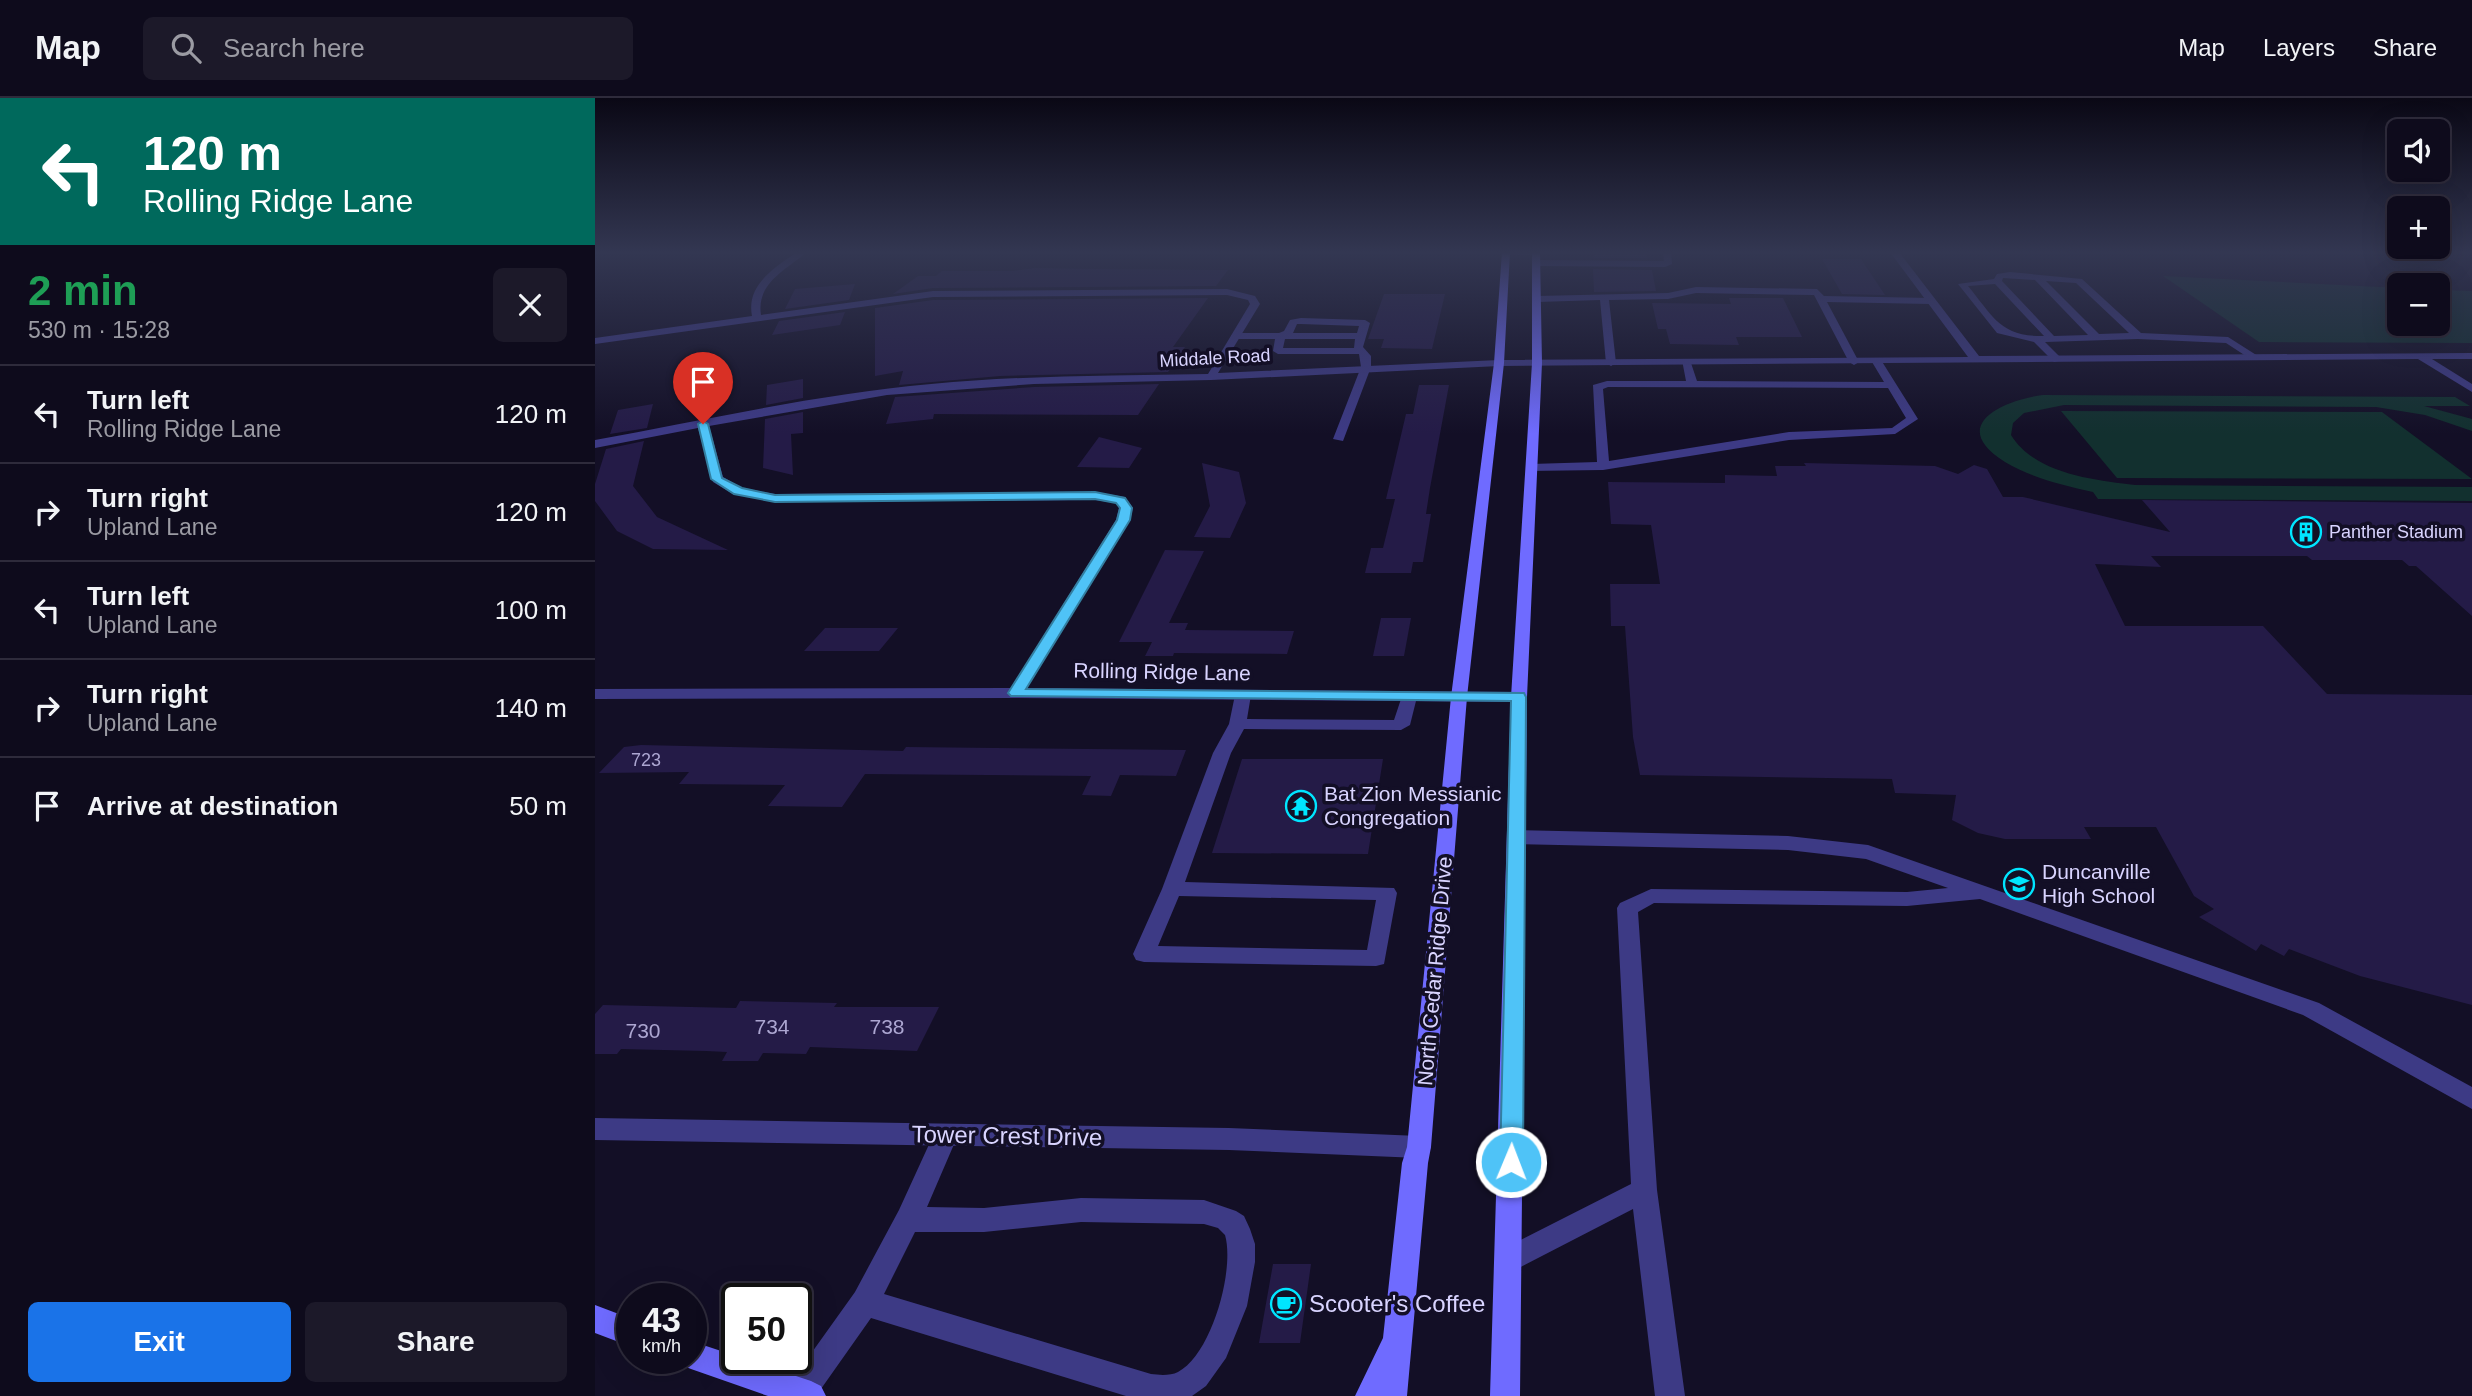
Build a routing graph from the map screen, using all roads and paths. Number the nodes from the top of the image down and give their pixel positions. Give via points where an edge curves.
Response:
1 (755, 313) edge
2 (784, 313) edge
3 (1250, 313) edge
4 (1502, 313) edge
5 (1537, 313) edge
6 (1605, 313) edge
7 (1828, 313) edge
8 (1940, 313) edge
9 (1985, 313) edge
10 (2027, 313) edge
11 (2072, 313) edge
12 (2114, 313) edge
13 (756, 316) junction
14 (2138, 335) junction
15 (1236, 336) junction
16 (1280, 336) junction
17 (1361, 336) junction
18 (2096, 337) junction
19 (2051, 338) junction
20 (2037, 339) junction
21 (595, 341) edge
22 (1363, 351) junction
23 (2420, 356) junction
24 (2472, 356) edge
25 (2256, 358) junction
26 (2058, 360) junction
27 (1977, 361) junction
28 (1686, 362) junction
29 (1854, 362) junction
30 (1877, 362) junction
31 (1499, 363) junction
32 (1537, 363) junction
33 (1611, 363) junction
34 (1366, 367) junction
35 (1212, 377) junction
36 (1693, 385) junction
37 (1892, 385) junction
38 (2472, 389) edge
39 (703, 424) junction
40 (1339, 439) dead end
41 (595, 444) edge
42 (1603, 466) junction
43 (1531, 468) junction
44 (1016, 693) junction
45 (595, 694) edge
46 (1243, 695) junction
47 (1409, 697) junction
48 (1459, 697) junction
49 (1519, 697) junction
50 (1238, 724) junction
51 (1517, 837) junction
52 (1172, 889) junction
53 (1983, 892) junction
54 (2472, 1100) edge
55 (595, 1129) edge
56 (946, 1135) junction
57 (1419, 1147) junction
58 (1644, 1190) junction
59 (908, 1219) junction
60 (1509, 1260) junction
61 (865, 1302) junction
62 (595, 1319) edge
63 (616, 1327) edge
64 (1398, 1336) junction
65 (707, 1360) edge
66 (805, 1394) edge
67 (1370, 1396) edge
68 (1392, 1396) edge
69 (1505, 1396) edge
70 (1670, 1396) edge

1 - 13 street
2 - 13 street
3 - 15 street
4 - 31 main road, North Cedar Ridge Drive
5 - 32 main road
6 - 33 street
7 - 29 street
8 - 27 street
9 - 20 street via 2000,331
10 - 19 street
11 - 18 street
12 - 14 street
13 - 21 street
14 - 18 street
14 - 25 street via 2228,340
15 - 16 street
15 - 35 street
16 - 17 street
16 - 17 street via 1301,321 1358,321 1365,323
16 - 22 street via 1278,351 1285,353
17 - 22 street via 1358,347
18 - 19 street
19 - 20 street
20 - 26 street
22 - 34 street
23 - 24 street, Middale Road
23 - 25 street, Middale Road
23 - 38 street
25 - 26 street, Middale Road
26 - 27 street, Middale Road
27 - 30 street, Middale Road
28 - 29 street, Middale Road
28 - 33 street, Middale Road
28 - 36 street
29 - 30 street, Middale Road
30 - 37 street
31 - 32 street, Middale Road
31 - 34 street, Middale Road
31 - 48 main road, North Cedar Ridge Drive
32 - 33 street, Middale Road
32 - 43 main road
34 - 35 street, Middale Road
34 - 40 street
35 - 39 street, Middale Road via 937,386
36 - 37 street
36 - 42 street via 1597,387
37 - 42 street via 1912,419 1895,431 1765,438
39 - 41 street, Middale Road
39 - 44 street via 717,479 738,491 775,498 1095,496 1120,500 1126,508 1123,520
42 - 43 street
43 - 49 main road
44 - 45 street, Rolling Ridge Lane
44 - 46 street, Rolling Ridge Lane
46 - 47 street, Rolling Ridge Lane
46 - 50 street
47 - 48 street, Rolling Ridge Lane
47 - 50 street via 1401,725
48 - 49 street, Rolling Ridge Lane
48 - 57 main road, North Cedar Ridge Drive
49 - 51 main road
50 - 52 street via 1222,753
51 - 53 street via 1788,843 1868,852
51 - 60 main road
52 - 52 street via 1144,954 1376,958 1387,893
53 - 54 street via 2311,1009
53 - 58 street via 1907,899 1651,896 1627,908
55 - 56 street, Tower Crest Drive
56 - 57 street, Tower Crest Drive
56 - 59 street
57 - 64 main road, North Cedar Ridge Drive
58 - 60 street
58 - 70 street
59 - 61 street
59 - 61 street via 984,1220 1081,1209 1204,1212 1224,1217 1237,1228 1242,1252 1238,1282 1212,1356 1196,1377 1175,1390 1151,1389
60 - 69 main road
61 - 66 street
62 - 63 main road
64 - 67 main road
64 - 68 main road, North Cedar Ridge Drive
65 - 66 main road

